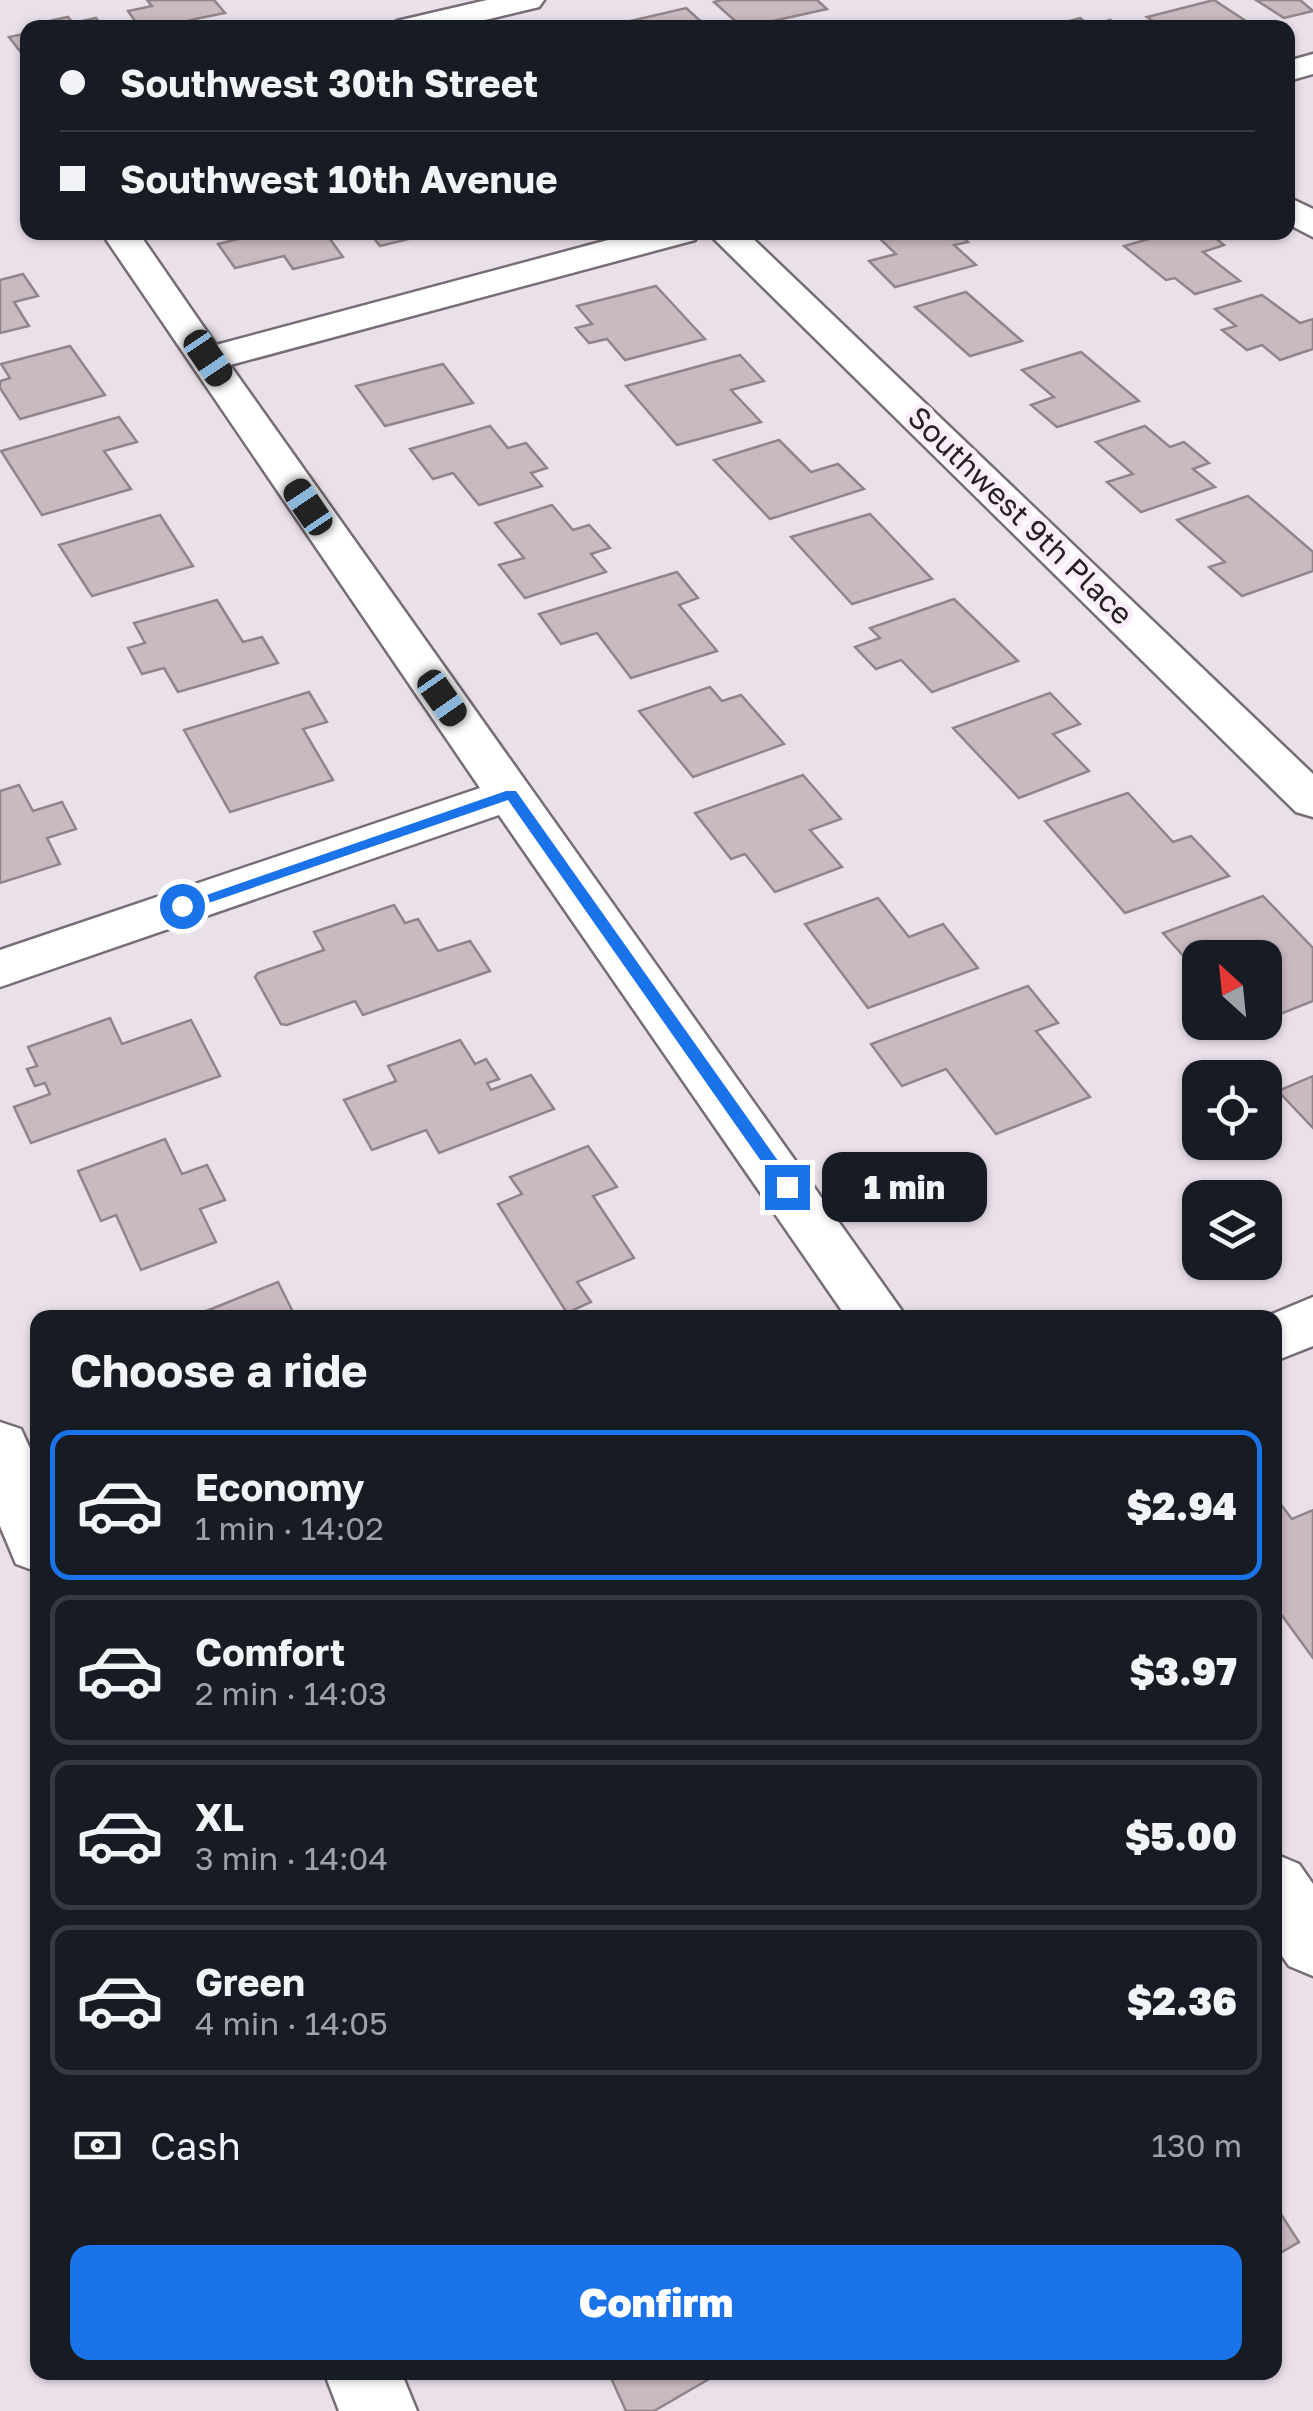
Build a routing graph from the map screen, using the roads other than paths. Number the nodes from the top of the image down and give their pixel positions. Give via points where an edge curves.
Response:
1 (528, 0) edge
2 (442, 20) edge
3 (125, 240) edge
4 (652, 240) edge
5 (733, 240) edge
6 (208, 358) junction
7 (511, 794) junction
8 (1313, 802) edge
9 (0, 968) edge
10 (873, 1310) edge
11 (1313, 1320) edge
12 (1282, 1335) edge
13 (0, 1447) edge
14 (30, 1524) edge
15 (1282, 1897) edge
16 (1313, 1942) edge
17 (365, 2380) edge
18 (378, 2411) edge

1 - 2 street
3 - 6 street
4 - 6 street
5 - 8 street, Southwest 9th Place
6 - 7 street
7 - 9 street
7 - 10 street
11 - 12 street
13 - 14 street
15 - 16 street
17 - 18 street

